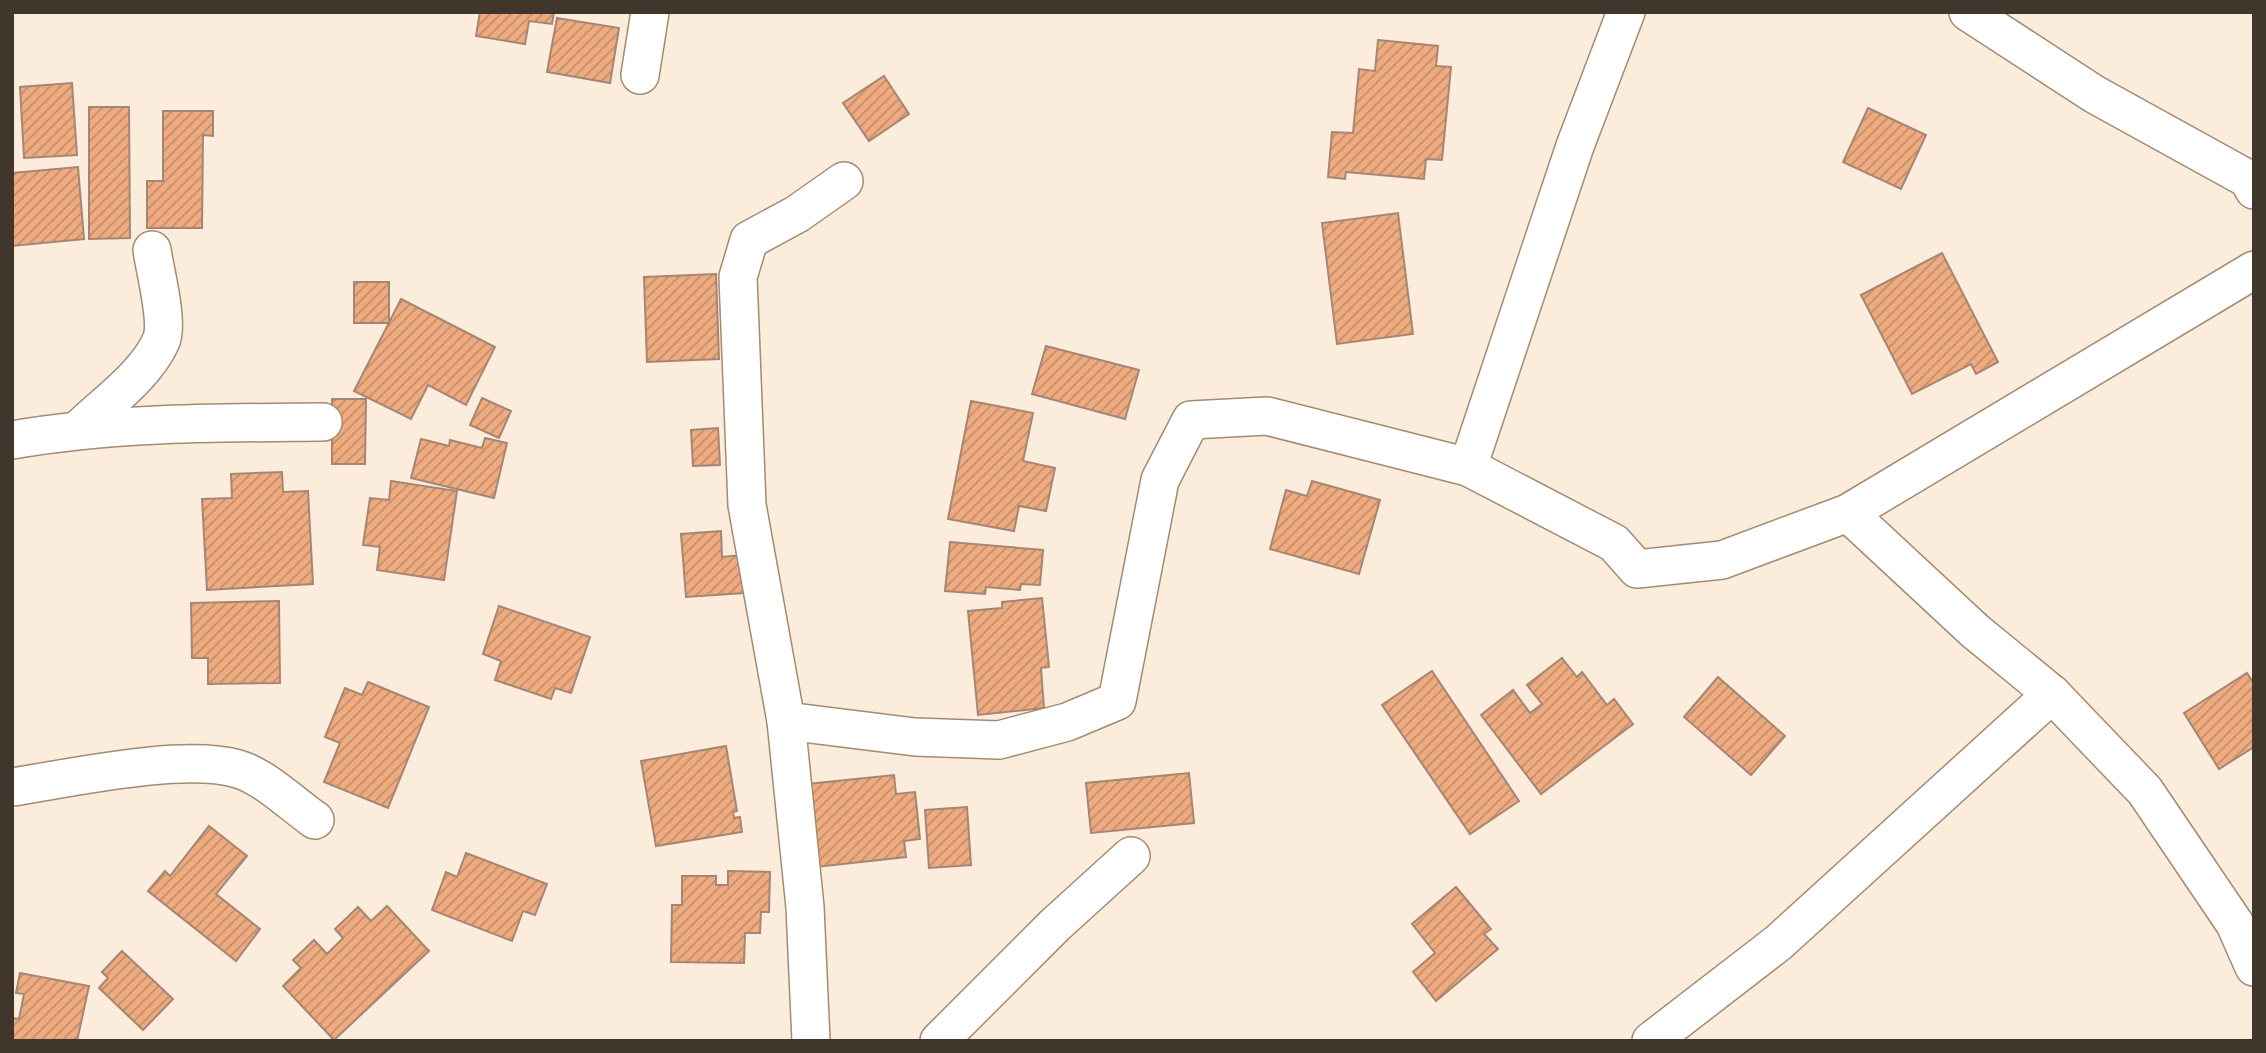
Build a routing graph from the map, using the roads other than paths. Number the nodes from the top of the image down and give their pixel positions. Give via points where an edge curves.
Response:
1 (650, 12) edge
2 (1626, 12) edge
3 (1980, 15) edge
4 (640, 75) dead end
5 (845, 181) dead end
6 (2254, 190) edge
7 (152, 250) dead end
8 (2254, 270) edge
9 (323, 422) dead end
10 (80, 428) junction
11 (12, 440) edge
12 (1468, 467) junction
13 (1848, 513) junction
14 (2052, 694) junction
15 (786, 721) junction
16 (12, 787) edge
17 (314, 820) dead end
18 (1132, 856) dead end
19 (2254, 967) edge
20 (811, 1041) edge
21 (939, 1041) edge
22 (1651, 1041) edge

1 - 4 street
2 - 12 street via 1575,146
3 - 6 street via 2094,94 2248,179
5 - 15 street via 749,240 738,277 747,505
7 - 10 street via 162,339 143,367
8 - 13 street
9 - 10 street
10 - 11 street
12 - 13 street via 1614,543 1637,569 1722,560
12 - 15 street via 1267,416 1191,421 1160,480 1117,701 1067,722 999,740 915,737
13 - 14 street via 1975,631
14 - 19 street via 2145,791 2235,924
14 - 22 street via 1778,943
15 - 20 street via 805,907
16 - 17 street via 183,763 212,766 239,769
18 - 21 street

